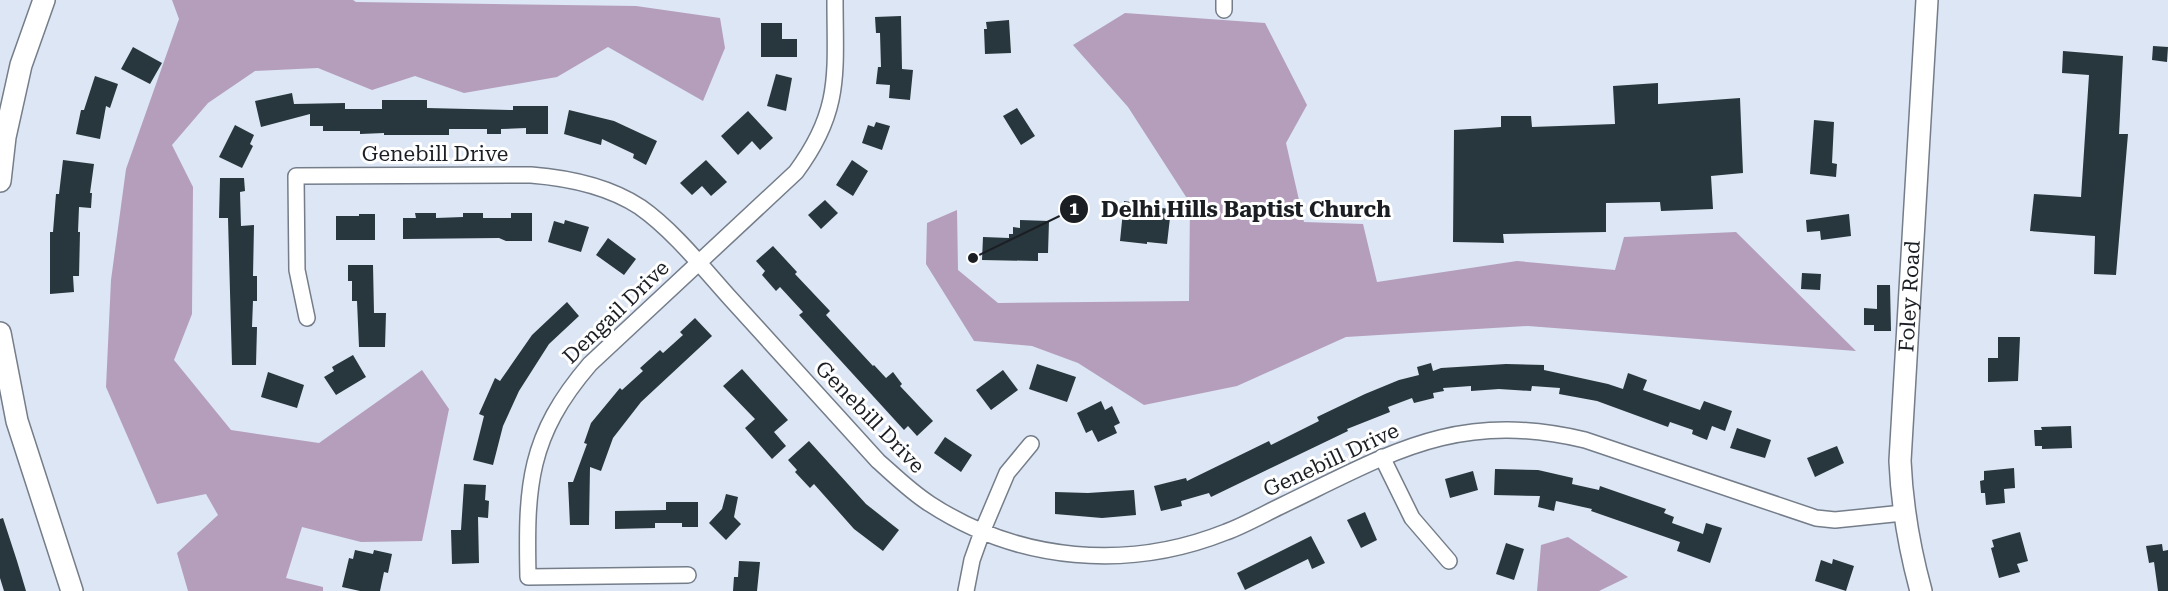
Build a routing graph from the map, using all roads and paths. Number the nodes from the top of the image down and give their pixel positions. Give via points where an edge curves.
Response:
1 (44, 0) edge
2 (835, 0) edge
3 (1928, 0) edge
4 (2, 137) edge
5 (0, 181) edge
6 (698, 262) junction
7 (307, 318) dead end
8 (0, 333) edge
9 (2, 357) edge
10 (1031, 444) dead end
11 (1382, 457) junction
12 (1903, 513) junction
13 (982, 532) junction
14 (1449, 561) dead end
15 (688, 575) dead end
16 (72, 591) edge
17 (966, 591) edge
18 (1921, 591) edge

1 - 4 street via 21,64
2 - 6 street, Dengail Drive via 835,80 830,109 812,150 796,172
3 - 12 street, Foley Road via 1900,461
4 - 5 street
6 - 7 street, Genebill Drive via 638,206 590,185 561,178 296,176 297,270
6 - 13 street, Genebill Drive via 885,467 929,504
6 - 15 street, Dengail Drive via 570,387 542,440 533,469 527,522 528,577
8 - 9 street
9 - 16 street via 17,421
10 - 13 street via 1007,473
11 - 12 street, Genebill Drive via 1438,437 1527,429 1585,440 1816,518 1835,520
11 - 13 street, Genebill Drive via 1228,532 1164,551 1127,556 1060,554 1024,547
11 - 14 street via 1412,518
12 - 18 street, Foley Road
13 - 17 street

